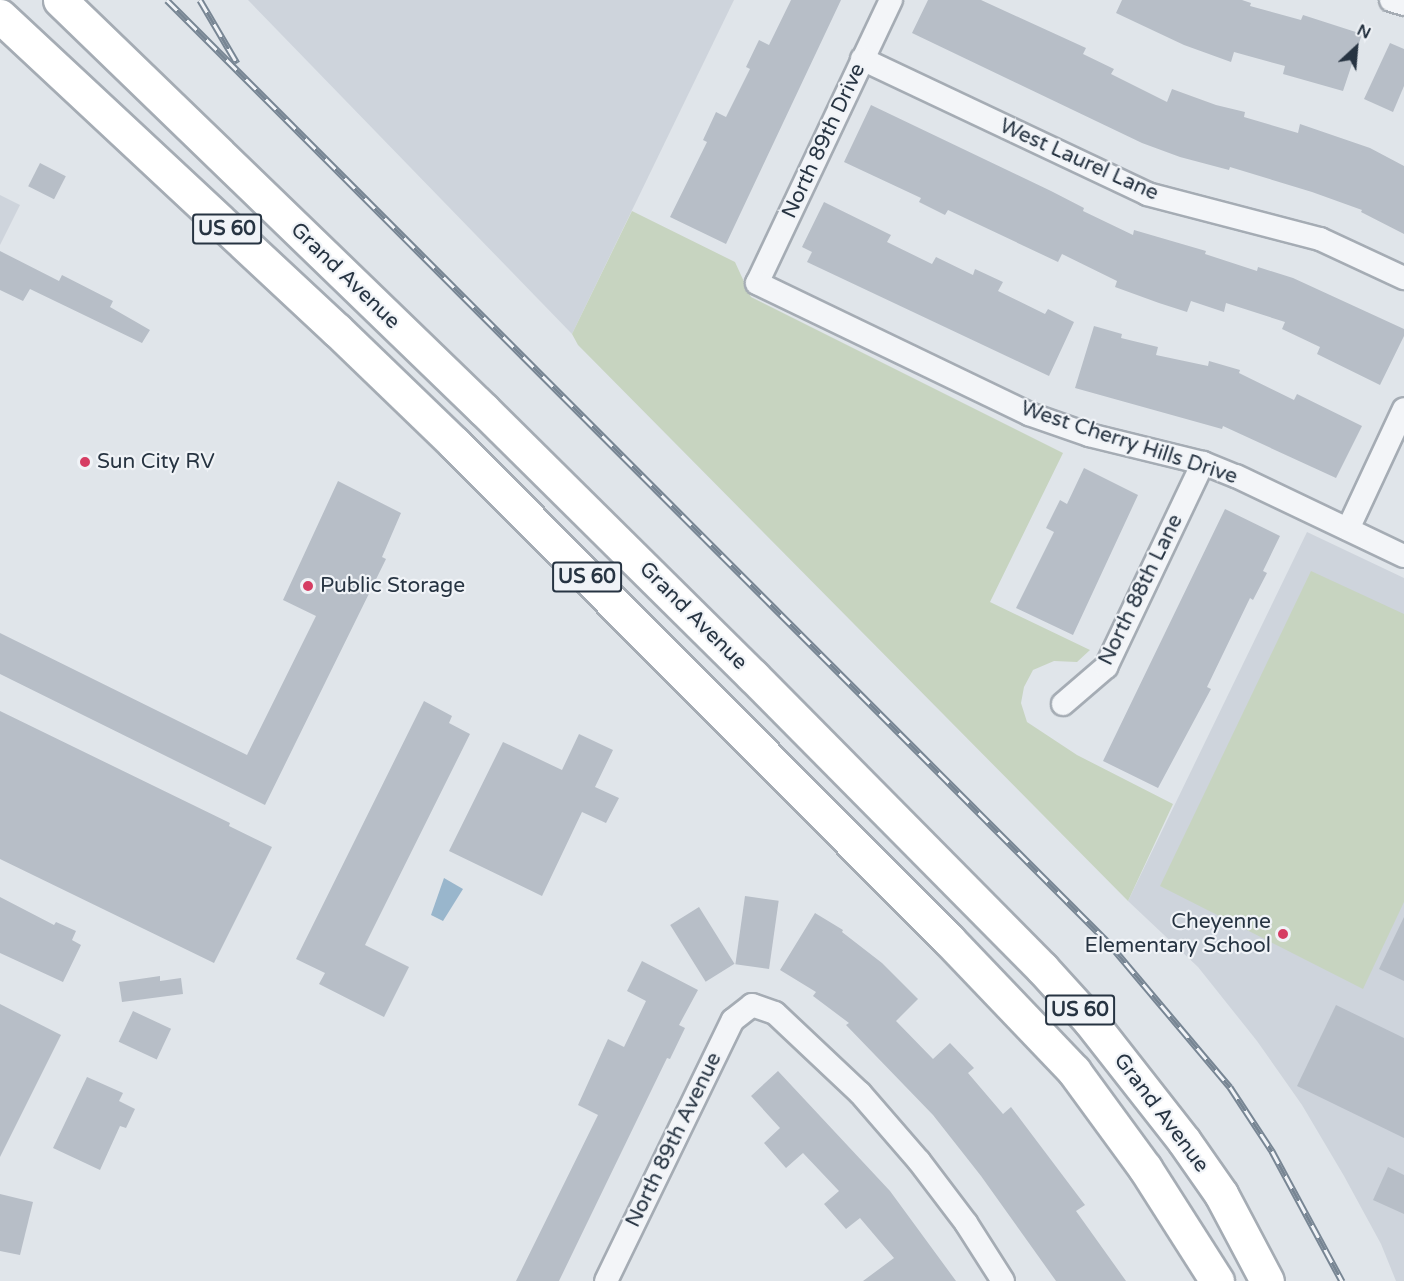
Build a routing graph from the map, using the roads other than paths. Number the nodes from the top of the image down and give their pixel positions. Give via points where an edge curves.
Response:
1 (60, 0) edge
2 (891, 0) edge
3 (1391, 0) edge
4 (1404, 4) edge
5 (0, 16) edge
6 (862, 59) junction
7 (1404, 278) edge
8 (757, 283) joint
9 (484, 410) junction
10 (1404, 410) edge
11 (454, 443) junction
12 (1203, 463) junction
13 (1348, 529) junction
14 (1404, 556) edge
15 (753, 676) junction
16 (1063, 704) dead end
17 (720, 711) junction
18 (606, 1281) edge
19 (1003, 1281) edge
20 (1217, 1281) edge
21 (1267, 1281) edge

1 - 9 highway, Grand Avenue / US 60
2 - 6 street, North 89th Drive
3 - 4 street
5 - 11 highway, Grand Avenue / US 60
6 - 7 street, West Laurel Lane via 1147,194 1320,239
6 - 8 street, North 89th Drive
8 - 12 street, West Cherry Hills Drive via 1029,414 1089,435
9 - 11 highway
9 - 15 highway, Grand Avenue / US 60
10 - 13 street
11 - 17 highway, Grand Avenue / US 60
12 - 13 street, West Cherry Hills Drive
12 - 16 street, North 88th Lane via 1106,667
13 - 14 street, West Cherry Hills Drive
15 - 17 highway
15 - 21 highway, Grand Avenue / US 60 via 1090,1021 1197,1158 1221,1194
17 - 20 highway, Grand Avenue / US 60 via 949,939 1074,1071 1151,1177
18 - 19 street, North 89th Avenue via 733,1020 752,1005 775,1013 860,1094 919,1161

